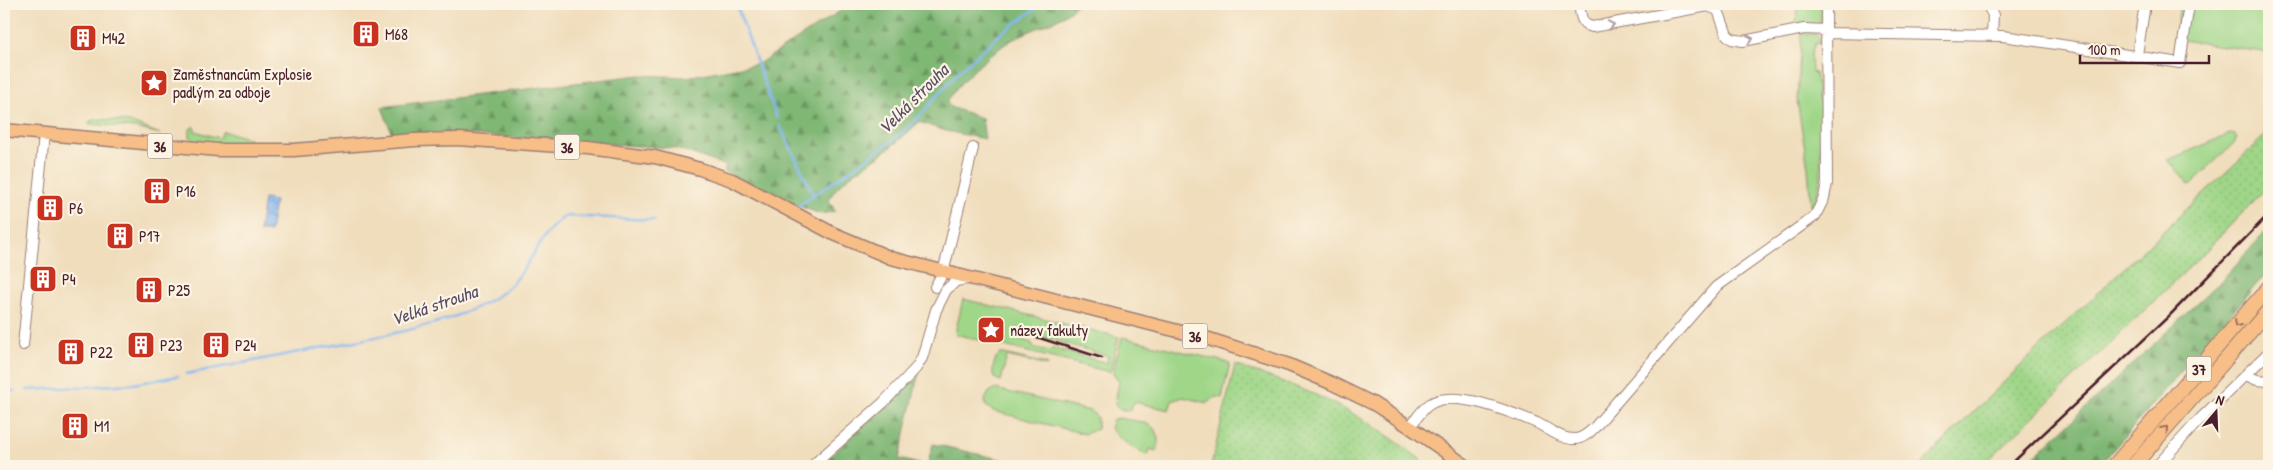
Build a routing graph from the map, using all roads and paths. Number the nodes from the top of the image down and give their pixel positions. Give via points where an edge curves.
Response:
1 (1578, 4) edge
2 (1826, 4) edge
3 (1987, 4) edge
4 (2145, 4) edge
5 (2189, 4) edge
6 (1826, 32) junction
7 (1992, 36) junction
8 (2137, 55) junction
9 (4, 130) edge
10 (44, 134) junction
11 (973, 148) dead end
12 (922, 268) junction
13 (943, 273) junction
14 (967, 279) junction
15 (936, 287) junction
16 (2269, 287) edge
17 (946, 290) junction
18 (2269, 310) edge
19 (934, 315) junction
20 (23, 346) dead end
21 (2269, 352) edge
22 (2246, 375) junction
23 (2269, 381) edge
24 (1410, 427) junction
25 (2158, 464) edge
26 (812, 466) edge
27 (1464, 466) edge
28 (2114, 466) edge
29 (2134, 466) edge
30 (2171, 466) edge

1 -> 6 street via 1584,24 1592,28 1708,6 1718,10 1727,35 1737,41 1800,30
2 - 6 street
3 - 7 street via 1993,15
4 - 8 street
5 - 8 street via 2180,63
6 - 7 street
6 - 24 street via 1827,183 1819,210 1810,221 1716,287 1591,431 1579,438 1564,437 1508,412 1453,398 1430,404
7 - 8 street
9 - 10 main road, 36
10 - 12 main road, 36 via 218,150 294,150 436,139 605,150 655,157 700,169 749,188 864,247
10 - 20 street
11 - 13 street
12 - 13 main road, 36
12 - 15 street via 932,277
13 - 14 main road, 36
13 - 15 street
13 - 17 street
14 - 17 street via 956,281
14 - 24 main road, 36 via 1249,351 1344,389
15 - 19 street
16 -> 28 highway, 37
17 - 19 street
29 -> 18 highway, 37
19 - 26 street via 916,368 883,403
21 - 22 street
22 - 23 street
22 - 25 street
24 - 27 main road, 36
25 - 30 street

